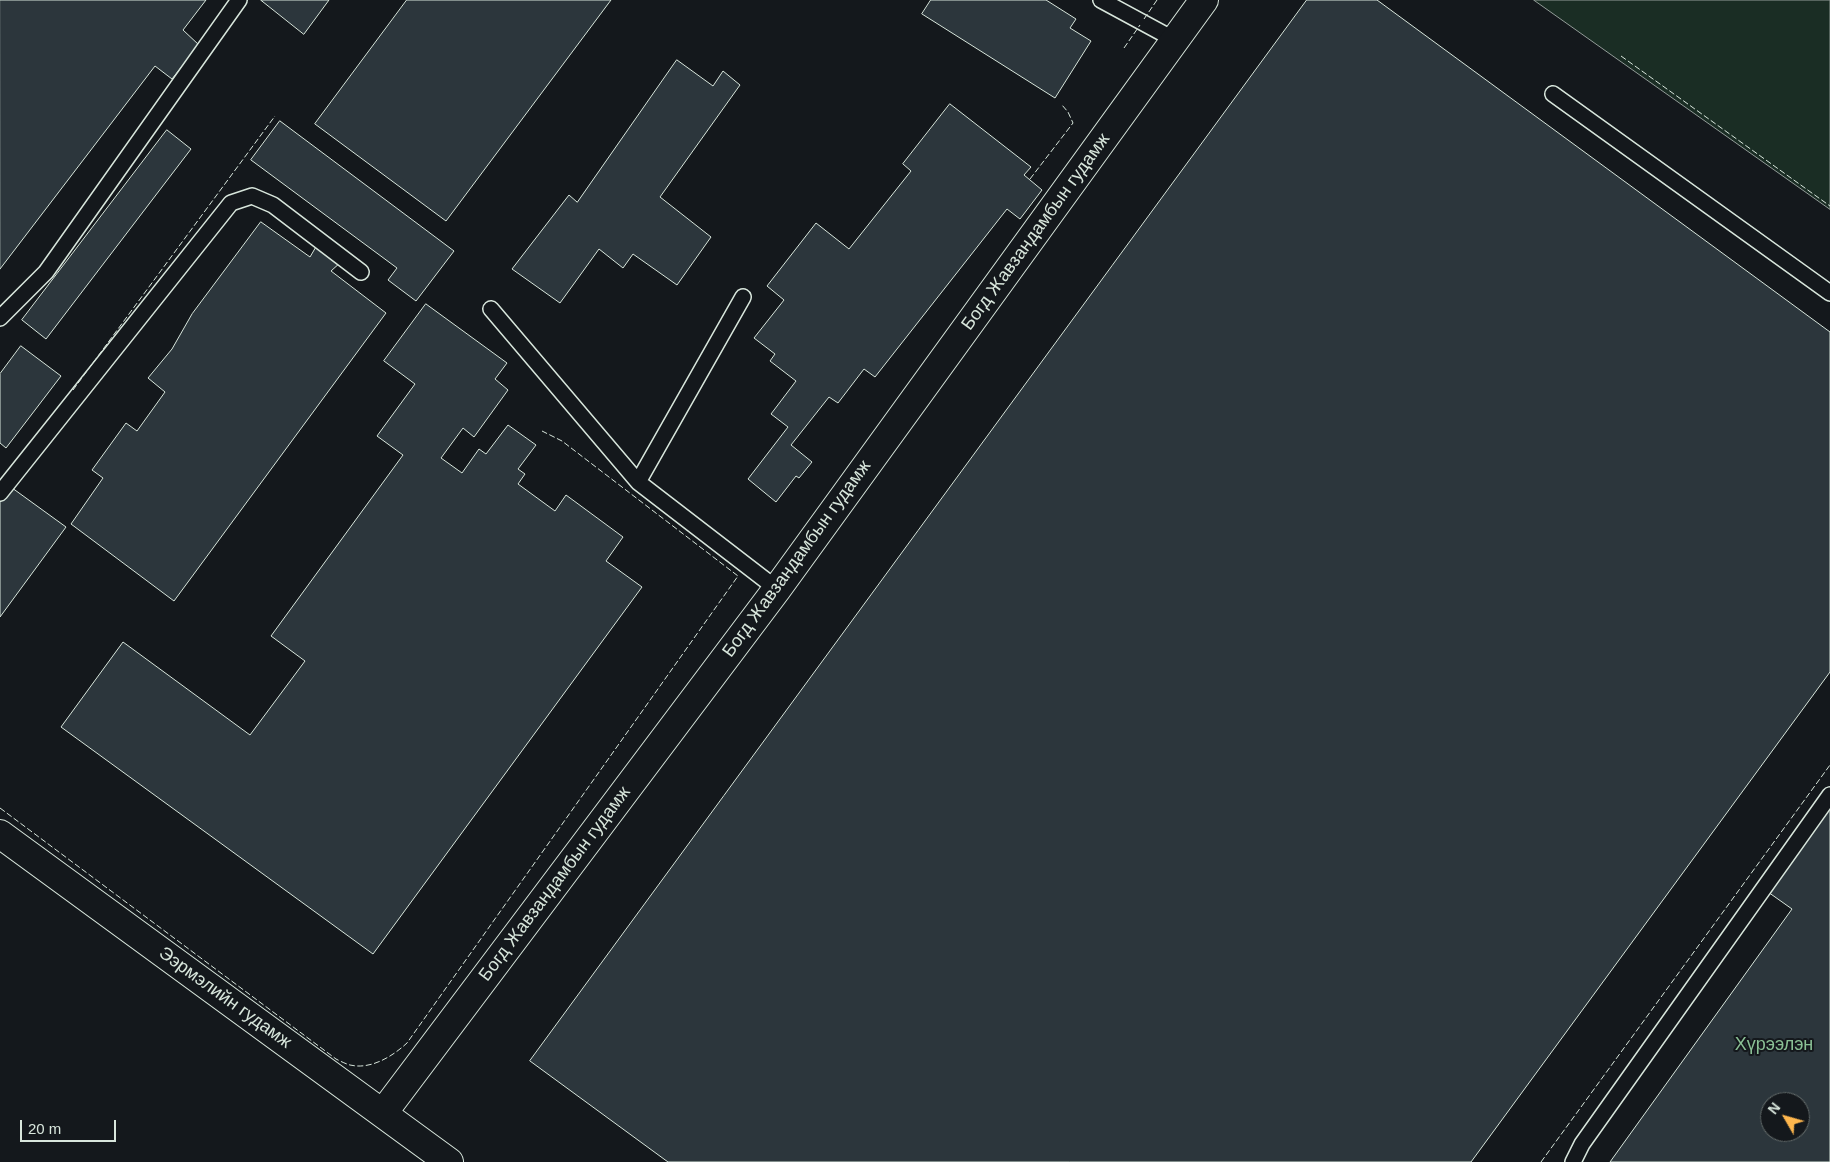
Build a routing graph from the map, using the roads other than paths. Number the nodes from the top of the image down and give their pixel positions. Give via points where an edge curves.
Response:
1 (239, 0) edge
2 (1102, 0) edge
3 (1204, 0) edge
4 (1175, 40) junction
5 (1553, 94) dead end
6 (361, 272) dead end
7 (1830, 293) edge
8 (743, 297) dead end
9 (491, 309) dead end
10 (0, 318) edge
11 (638, 482) junction
12 (0, 493) edge
13 (777, 589) junction
14 (1830, 795) edge
15 (0, 834) edge
16 (383, 1113) junction
17 (449, 1162) edge
18 (1573, 1162) edge

1 - 10 lane via 46,272
2 - 4 lane
3 - 4 street, Богд Жавзандамбын гудамж
4 - 13 street, Богд Жавзандамбын гудамж
5 - 7 lane
6 - 12 lane via 273,205 252,196 231,203
8 - 11 lane
9 - 11 lane
11 - 13 lane
13 - 16 street, Богд Жавзандамбын гудамж
14 - 18 lane via 1582,1144
15 - 16 street, Ээрмэлийн гудамж
16 - 17 street, Ээрмэлийн гудамж

